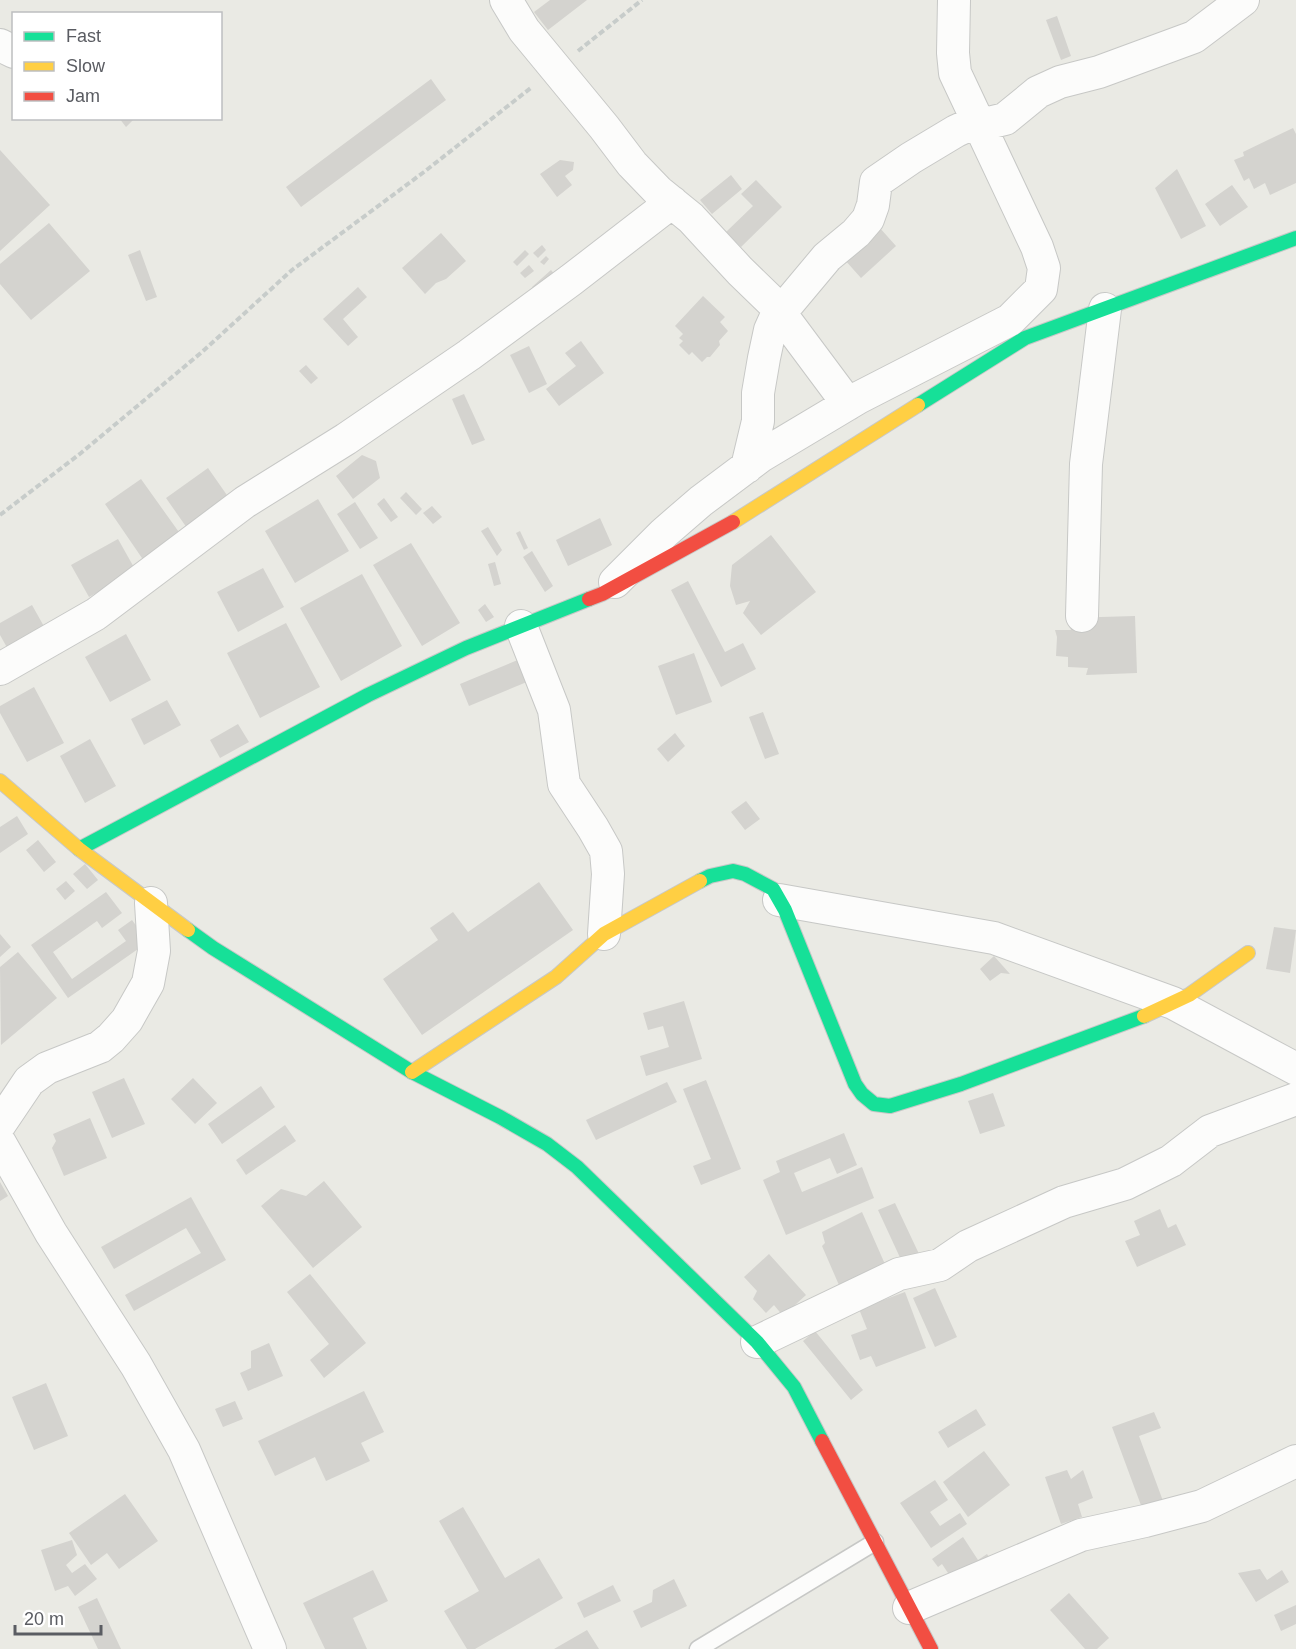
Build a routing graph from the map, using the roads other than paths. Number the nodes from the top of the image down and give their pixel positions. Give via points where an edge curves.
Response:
1 (506, 0) edge
2 (954, 0) edge
3 (1243, 0) edge
4 (979, 123) junction
5 (672, 202) junction
6 (1296, 238) edge
7 (1106, 309) junction
8 (779, 311) junction
9 (848, 404) junction
10 (747, 467) junction
11 (603, 594) junction
12 (1082, 616) dead end
13 (521, 626) junction
14 (0, 669) edge
15 (0, 781) edge
16 (79, 849) junction
17 (779, 900) junction
18 (151, 903) junction
19 (604, 934) junction
20 (1248, 953) dead end
21 (1173, 1003) junction
22 (1296, 1069) edge
23 (412, 1072) junction
24 (1296, 1099) edge
25 (0, 1124) edge
26 (0, 1143) edge
27 (757, 1342) junction
28 (1296, 1461) edge
29 (875, 1542) junction
30 (909, 1608) junction
31 (270, 1649) edge
32 (698, 1649) edge
33 (931, 1649) edge

1 - 5 street via 524,30 632,164
2 - 4 street via 956,74
3 - 4 street via 1194,37 1060,82 1038,92 1005,119
4 - 8 street via 956,131 876,182 868,219 827,257
4 - 9 street via 1037,247 1044,268 1041,290 1011,320
5 - 8 street
5 - 14 street via 469,355 245,502 96,615
6 - 7 street
7 - 11 street via 1025,339 733,522
7 - 12 street via 1086,464
8 - 9 street
8 - 10 street via 764,358 758,421
9 - 10 street
10 - 11 street via 686,514
11 - 13 street
13 - 16 street via 368,695
13 - 19 street via 554,710 564,784 606,851
15 - 16 street
16 - 18 street
17 - 19 street via 773,889 733,871 710,876
17 - 21 street via 994,938
17 - 21 street via 855,1084 874,1104 891,1106 961,1084
18 - 23 street via 213,948
18 - 25 street via 154,951 148,983 127,1020 100,1047 47,1068 29,1081
19 - 23 street via 556,977
20 - 21 street
21 - 22 street
23 - 27 street via 500,1116 577,1167
24 - 27 street via 1210,1131 1171,1161 1125,1184 1064,1202 968,1246 940,1265 899,1274
26 - 31 street via 184,1450
27 - 29 street via 794,1387
28 - 30 street via 1202,1506 1080,1535
29 - 30 street
29 - 32 lane
30 - 33 street

